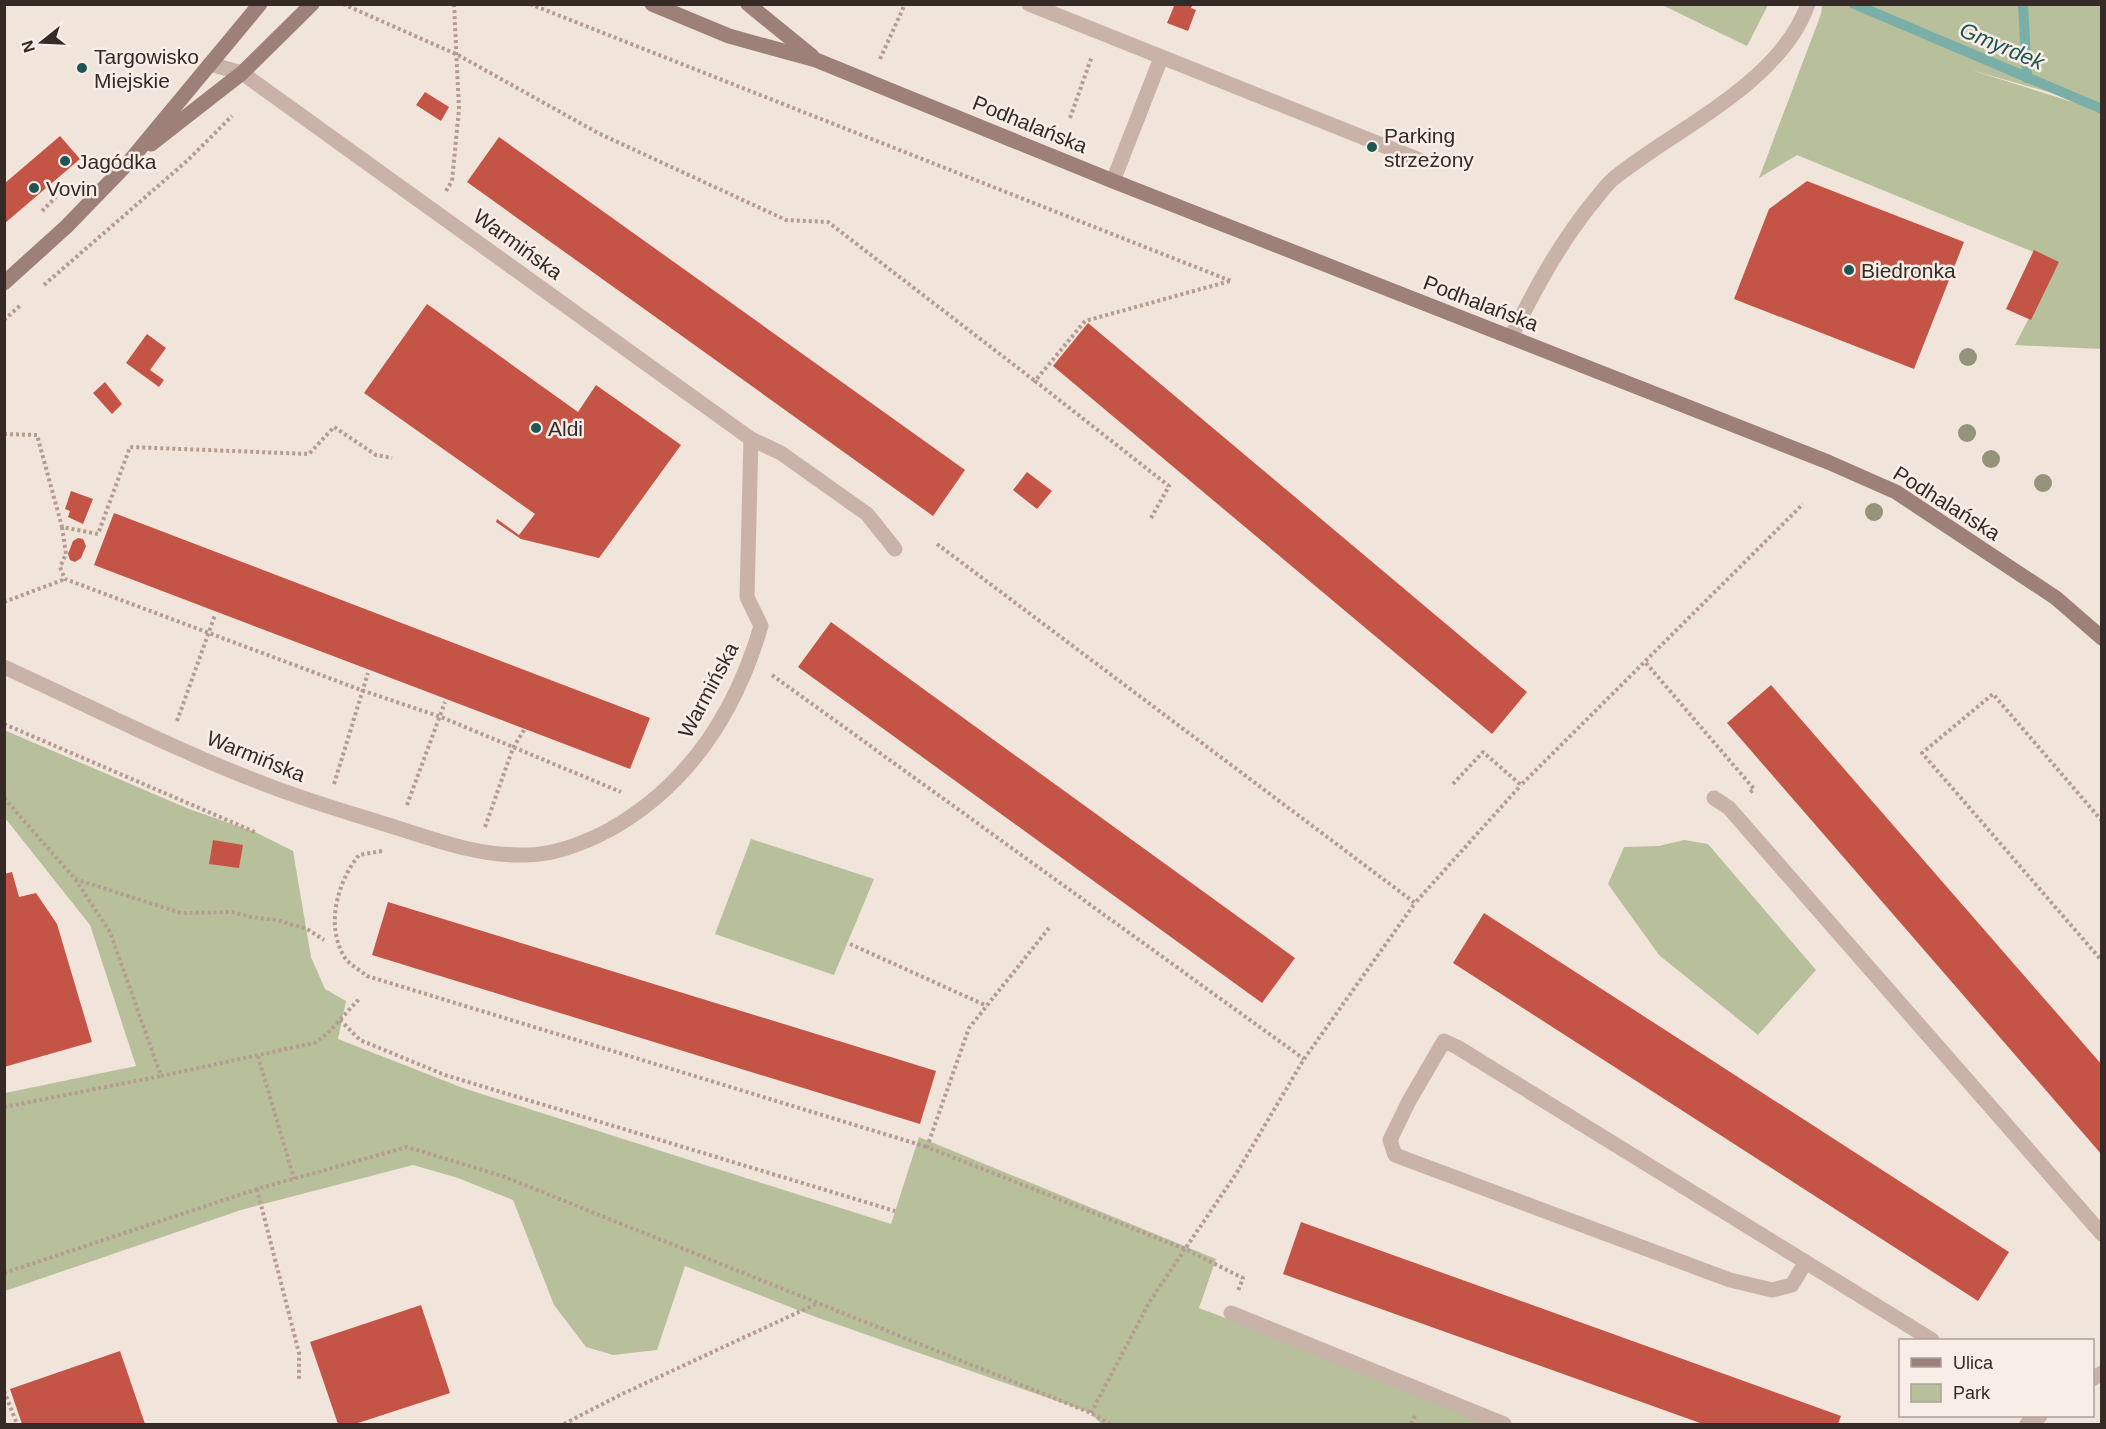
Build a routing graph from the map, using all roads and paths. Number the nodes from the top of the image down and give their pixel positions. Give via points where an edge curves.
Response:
1 (260, 4) edge
2 (312, 4) edge
3 (454, 4) edge
4 (530, 4) edge
5 (652, 4) edge
6 (748, 4) edge
7 (905, 4) edge
8 (1029, 4) edge
9 (345, 5) edge
10 (1806, 10) edge
11 (337, 14) dead end
12 (1101, 33) junction
13 (458, 55) junction
14 (1161, 58) junction
15 (816, 60) junction
16 (880, 60) dead end
17 (210, 64) junction
18 (242, 73) junction
19 (262, 86) junction
20 (1070, 117) dead end
21 (1422, 162) dead end
22 (128, 163) junction
23 (1113, 181) junction
24 (435, 210) junction
25 (4, 284) edge
26 (38, 290) dead end
27 (30, 297) dead end
28 (4, 320) edge
29 (1511, 337) junction
30 (1035, 381) junction
31 (4, 434) edge
32 (750, 439) junction
33 (392, 458) dead end
34 (1803, 504) dead end
35 (1151, 518) dead end
36 (62, 526) junction
37 (937, 544) dead end
38 (895, 549) dead end
39 (65, 579) junction
40 (4, 602) edge
41 (215, 615) dead end
42 (209, 633) junction
43 (2102, 638) edge
44 (751, 660) junction
45 (1646, 663) junction
46 (4, 667) edge
47 (368, 673) dead end
48 (362, 690) junction
49 (445, 702) dead end
50 (166, 717) dead end
51 (441, 717) junction
52 (177, 722) junction
53 (4, 724) edge
54 (187, 726) dead end
55 (524, 730) dead end
56 (513, 748) junction
57 (323, 782) dead end
58 (1453, 784) dead end
59 (1521, 785) junction
60 (333, 786) junction
61 (344, 790) dead end
62 (622, 793) dead end
63 (4, 798) edge
64 (1714, 798) dead end
65 (1729, 808) junction
66 (405, 811) dead end
67 (2102, 822) edge
68 (255, 832) dead end
69 (483, 833) dead end
70 (384, 850) dead end
71 (75, 879) junction
72 (1415, 903) junction
73 (1049, 928) dead end
74 (324, 939) dead end
75 (850, 944) dead end
76 (2102, 961) edge
77 (360, 998) dead end
78 (987, 1006) junction
79 (340, 1020) junction
80 (258, 1056) junction
81 (1304, 1059) junction
82 (161, 1076) junction
83 (4, 1107) edge
84 (927, 1147) junction
85 (294, 1179) junction
86 (257, 1189) junction
87 (895, 1211) dead end
88 (2102, 1234) edge
89 (1185, 1249) junction
90 (1805, 1263) junction
91 (4, 1274) edge
92 (816, 1303) junction
93 (1231, 1313) joint
94 (1929, 1339) edge
95 (299, 1379) dead end
96 (4, 1391) edge
97 (1091, 1413) junction
98 (17, 1425) edge
99 (564, 1425) edge
100 (1110, 1425) edge
101 (1504, 1425) edge

1 - 17 street
2 - 18 street
3 - 13 path
4 - 30 path via 1231,281 1085,321
5 - 15 street, Podhalańska via 729,36
6 - 15 street, Podhalańska
7 - 16 path
8 - 12 street
9 - 11 path
9 - 13 path
10 - 29 street via 1777,56 1696,124 1611,180 1544,270
12 - 14 street
12 - 20 path
13 - 24 path via 459,109 452,181
13 - 30 path via 598,133 786,220 828,222
14 - 21 street
14 - 23 street
15 - 23 street, Podhalańska
17 - 18 street, Warmińska
17 - 22 street
18 - 19 street, Warmińska
18 - 22 street
19 - 24 street, Warmińska
19 - 26 path via 188,160
22 - 25 street
23 - 29 street, Podhalańska
24 - 32 street, Warmińska
27 - 28 path
29 - 43 street, Podhalańska via 1896,492 2056,598
30 - 35 path via 1169,486
31 - 36 path via 37,435
32 - 38 street via 780,453 867,514
32 - 44 street, Warmińska via 747,597 761,626
33 - 36 path via 376,454 334,427 309,454 130,447 98,534
34 - 45 path
36 - 39 path via 66,554 60,567
37 - 72 path
39 - 40 path
39 - 42 path
41 - 42 path
42 - 48 path
42 - 52 path
44 - 46 street, Warmińska via 715,729 679,779 650,805 583,844 526,855 438,842 274,788
44 - 81 path
45 - 59 path
45 - 65 path via 1754,789
47 - 48 path
48 - 51 path
48 - 60 path
49 - 51 path
50 - 52 path
51 - 56 path
51 - 66 path
52 - 54 path
53 - 68 path
55 - 56 path
56 - 62 path
56 - 69 path
57 - 60 path
58 - 59 path via 1483,752
59 - 72 path
60 - 61 path
63 - 71 path
64 - 65 street
65 - 88 street
67 - 76 path via 1993,694 1922,753
70 - 84 path via 358,855 338,889 338,944 346,960 367,976
71 - 74 path via 181,913 232,912 277,920
71 - 82 path via 110,932
72 - 81 path
73 - 78 path
75 - 78 path
77 - 79 path
78 - 84 path via 969,1028
79 - 80 path via 315,1043
79 - 87 path via 360,1040 445,1075
80 - 82 path
80 - 85 path
81 - 89 path via 1236,1174
82 - 83 path
84 - 89 path
85 - 86 path
85 - 92 path via 406,1147 504,1177
86 - 91 path
86 - 95 path via 299,1353
89 - 93 path via 1243,1278
89 - 97 path via 1150,1301
90 - 90 street via 1792,1286 1772,1290 1730,1280 1395,1155 1390,1140 1444,1041
90 - 94 street
92 - 97 path
92 - 99 path
93 - 101 street
96 - 98 path
97 - 100 path

